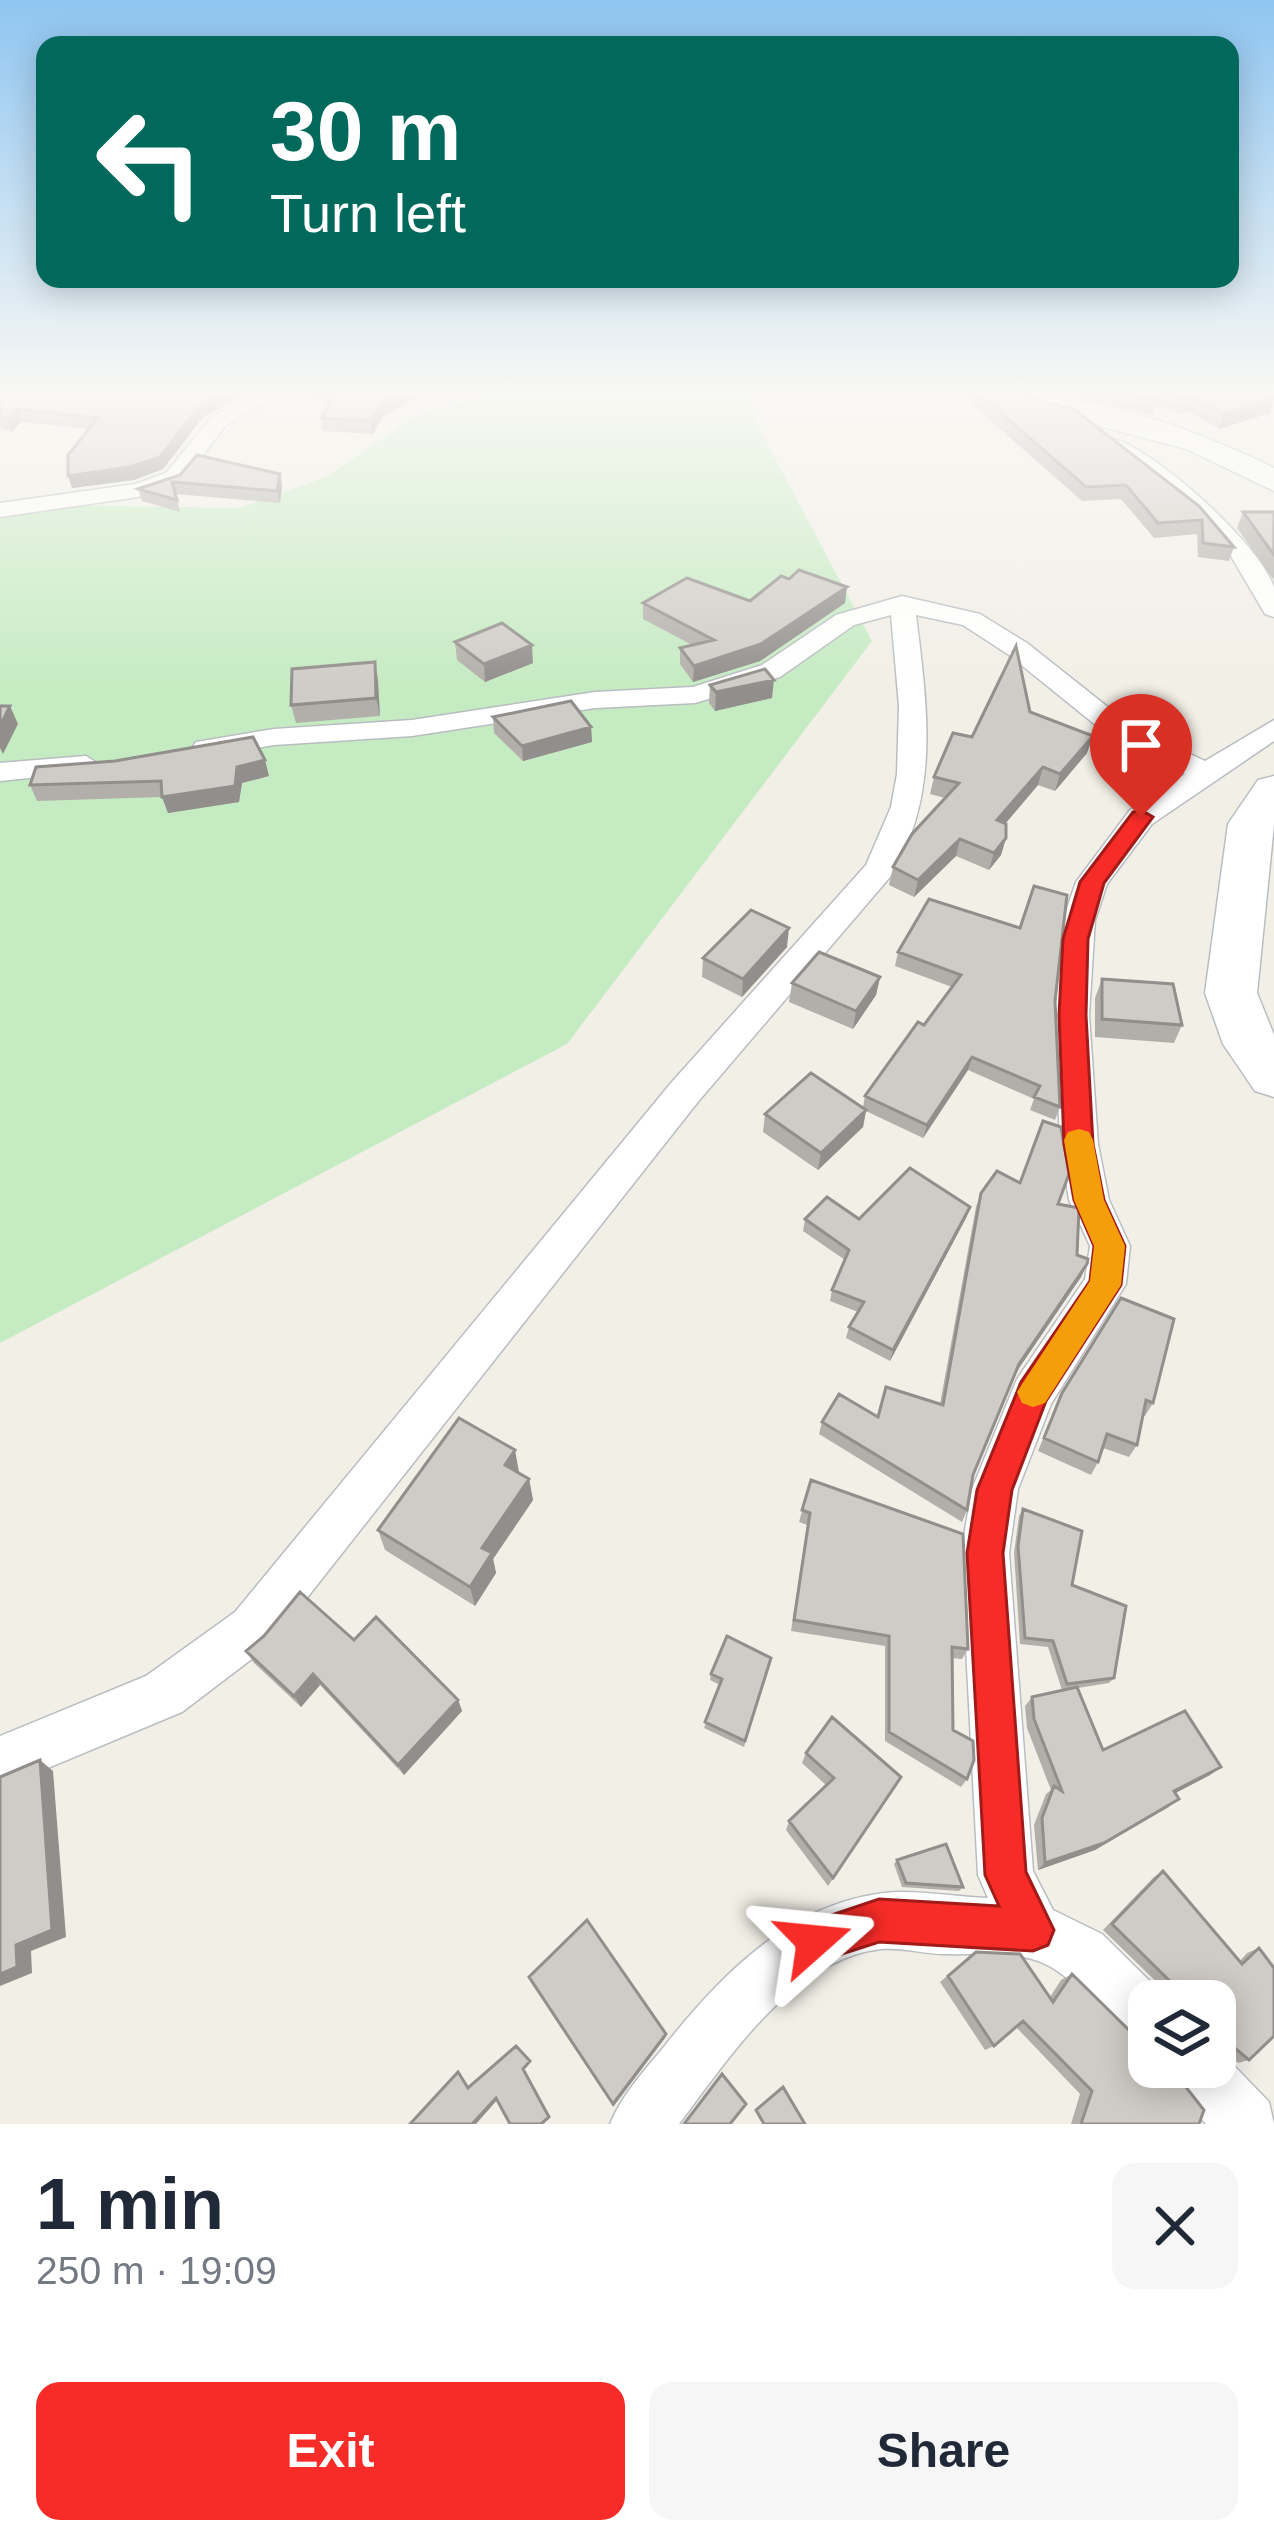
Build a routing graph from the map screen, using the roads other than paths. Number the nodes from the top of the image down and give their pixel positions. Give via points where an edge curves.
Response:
1 (123, 492) edge
2 (1178, 492) edge
3 (0, 510) edge
4 (902, 604) junction
5 (1274, 610) edge
6 (1274, 728) edge
7 (186, 751) edge
8 (120, 763) edge
9 (0, 772) edge
10 (1206, 772) junction
11 (1274, 790) edge
12 (1274, 1076) edge
13 (0, 1762) edge
14 (1033, 1930) junction
15 (1128, 2000) edge
16 (1214, 2088) edge
17 (641, 2124) edge
18 (1247, 2124) edge

1 - 3 street
2 - 5 street via 1241,553
4 - 7 street via 845,620 771,670 695,695
4 - 10 street via 970,619 1123,733
4 - 13 street via 916,747 901,827 879,870 684,1093 252,1629 164,1694
6 - 10 street
8 - 9 street
10 - 14 street via 1141,817 1084,901 1072,1015 1078,1144 1089,1200 1110,1246 1106,1285 1033,1393 988,1520 984,1582 1006,1875
11 - 12 main road via 1251,824 1232,993 1242,1030
14 - 15 street via 1062,1938
14 - 17 street via 879,1921 814,1941 749,1997
16 - 18 street

